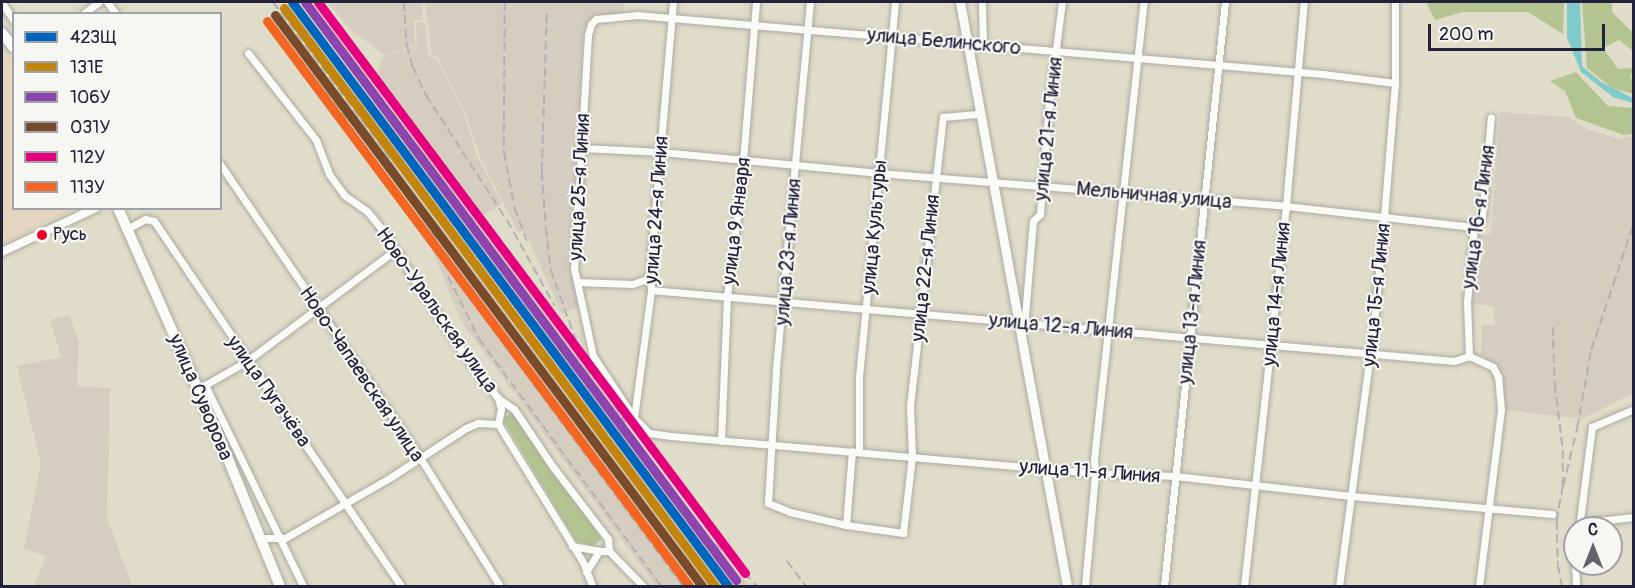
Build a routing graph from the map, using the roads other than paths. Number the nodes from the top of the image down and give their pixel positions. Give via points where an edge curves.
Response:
1 (99, 2) edge
2 (673, 2) edge
3 (756, 2) edge
4 (810, 2) edge
5 (895, 2) edge
6 (960, 2) edge
7 (982, 2) edge
8 (1062, 2) edge
9 (1144, 2) edge
10 (1225, 2) edge
11 (1304, 2) edge
12 (1395, 2) edge
13 (2, 3) edge
14 (86, 12) edge
15 (12, 18) edge
16 (671, 18) junction
17 (754, 25) junction
18 (807, 29) junction
19 (2, 33) edge
20 (891, 36) junction
21 (967, 44) junction
22 (983, 45) junction
23 (12, 46) edge
24 (1056, 51) junction
25 (248, 53) dead end
26 (1138, 58) junction
27 (1218, 65) junction
28 (1298, 72) junction
29 (1395, 83) junction
30 (980, 114) junction
31 (1491, 117) dead end
32 (583, 148) junction
33 (662, 152) junction
34 (743, 161) junction
35 (795, 165) junction
36 (222, 167) edge
37 (879, 173) junction
38 (935, 177) junction
39 (993, 181) junction
40 (1042, 186) junction
41 (1124, 192) junction
42 (1205, 200) junction
43 (1286, 206) junction
44 (92, 210) edge
45 (119, 210) edge
46 (1384, 217) junction
47 (1474, 227) junction
48 (127, 230) junction
49 (394, 251) junction
50 (2, 252) edge
51 (650, 278) junction
52 (577, 282) junction
53 (651, 290) junction
54 (727, 296) junction
55 (784, 302) junction
56 (866, 308) junction
57 (317, 309) junction
58 (919, 313) junction
59 (1019, 323) junction
60 (1110, 330) junction
61 (1189, 337) junction
62 (1270, 345) junction
63 (1369, 354) junction
64 (1469, 356) junction
65 (248, 361) junction
66 (201, 387) junction
67 (498, 398) junction
68 (1634, 410) edge
69 (634, 418) junction
70 (498, 424) junction
71 (721, 441) junction
72 (771, 446) junction
73 (855, 452) junction
74 (419, 456) junction
75 (912, 456) junction
76 (1046, 468) junction
77 (1095, 473) junction
78 (1175, 476) junction
79 (1256, 486) junction
80 (1350, 496) junction
81 (346, 502) junction
82 (1487, 509) junction
83 (1552, 514) dead end
84 (1580, 516) edge
85 (846, 525) junction
86 (277, 537) junction
87 (261, 538) junction
88 (572, 546) junction
89 (599, 551) junction
90 (609, 551) junction
91 (586, 572) junction
92 (280, 586) edge
93 (303, 586) edge
94 (401, 586) edge
95 (500, 586) edge
96 (592, 586) edge
97 (642, 586) edge
98 (1067, 586) edge
99 (1085, 586) edge
100 (1164, 586) edge
101 (1244, 586) edge
102 (1339, 586) edge
103 (1479, 586) edge

1 - 14 street
2 - 16 street, улица 24-я Линия
3 - 17 street, улица 9 Января
4 - 18 street, улица 23-я Линия
5 - 20 street, улица Культуры
6 - 21 main road
7 - 22 street
8 - 24 street, улица 21-я Линия
9 - 26 street
10 - 27 street, улица 13-я Линия
11 - 28 street, улица 14-я Линия
12 - 29 street, улица 15-я Линия
13 - 15 street
16 - 17 street, улица Белинского
16 - 32 street, улица 25-я Линия via 638,15 601,18 591,24
16 - 33 street, улица 24-я Линия
17 - 18 street, улица Белинского
17 - 34 street, улица 9 Января
18 - 20 street, улица Белинского
18 - 35 street, улица 23-я Линия
19 - 23 main road
20 - 21 street, улица Белинского
20 - 37 street, улица Культуры
21 - 22 street, улица Белинского
21 - 30 main road
22 - 24 street, улица Белинского
24 - 26 street, улица Белинского
24 - 40 street, улица 21-я Линия
25 - 49 street, Ново-Уральская улица via 316,140 329,174 344,195 367,211
26 - 27 street, улица Белинского
26 - 41 street
27 - 28 street, улица Белинского
27 - 42 street, улица 13-я Линия
28 - 29 street, улица Белинского
28 - 43 street, улица 14-я Линия
29 - 46 street, улица 15-я Линия
30 - 38 street, улица 22-я Линия via 943,117
30 - 39 main road
31 - 47 street, улица 16-я Линия via 1482,217
32 - 33 street, Мельничная улица
32 - 52 street, улица 25-я Линия via 574,268
33 - 34 street, Мельничная улица
33 - 51 street, улица 24-я Линия
34 - 35 street, Мельничная улица
34 - 54 street, улица 9 Января
35 - 37 street, Мельничная улица
35 - 55 street, улица 23-я Линия
36 - 57 street, Ново-Чапаевская улица
37 - 38 street, Мельничная улица
37 - 56 street, улица Культуры
38 - 39 street, Мельничная улица
38 - 58 street, улица 22-я Линия
39 - 40 street, Мельничная улица
39 - 59 main road, улица 21-я Линия
40 - 41 street, Мельничная улица
40 - 59 street, улица 21-я Линия via 1040,214 1033,221 1025,316
41 - 42 street, Мельничная улица
41 - 60 street
42 - 43 street, Мельничная улица
42 - 61 street, улица 13-я Линия
43 - 46 street, Мельничная улица
43 - 62 street, улица 14-я Линия
44 - 50 street
45 - 48 main road, улица Суворова
46 - 47 street, Мельничная улица
46 - 63 street, улица 15-я Линия
47 - 64 street, улица 16-я Линия via 1467,302
48 - 65 street, улица Пугачёва via 145,219 154,220
48 - 66 main road, улица Суворова
49 - 57 street
49 - 67 street, Ново-Уральская улица
51 - 52 street via 632,284
51 - 53 street, улица 24-я Линия
52 - 69 street, улица 25-я Линия via 593,356
53 - 54 street, улица 12-я Линия
53 - 69 street, улица 24-я Линия
54 - 55 street, улица 12-я Линия
54 - 71 street, улица 9 Января
55 - 56 street, улица 12-я Линия
55 - 72 street, улица 23-я Линия
56 - 58 street, улица 12-я Линия
56 - 73 street, улица Культуры
57 - 65 street
57 - 74 street, Ново-Чапаевская улица
58 - 59 street, улица 12-я Линия
58 - 75 street, улица 22-я Линия via 910,406
59 - 60 street, улица 12-я Линия
59 - 76 main road, улица 21-я Линия
60 - 61 street, улица 12-я Линия
60 - 77 street
61 - 62 street, улица 12-я Линия
61 - 78 street, улица 13-я Линия
62 - 63 street, улица 12-я Линия
62 - 79 street, улица 14-я Линия
63 - 64 street, улица 12-я Линия via 1454,362
63 - 80 street, улица 15-я Линия
64 - 82 street via 1493,367 1498,377 1501,410
65 - 66 street
65 - 81 street, улица Пугачёва
66 - 86 street
66 - 87 main road, улица Суворова
67 - 70 street, Ново-Уральская улица
67 - 90 street via 514,409 608,539
68 - 84 street via 1592,427
69 - 71 street, улица 11-я Линия via 649,433
70 - 74 street via 478,423
70 - 88 street
71 - 72 street, улица 11-я Линия
72 - 73 street, улица 11-я Линия
72 - 85 street, улица 23-я Линия via 768,503
73 - 75 street, улица 11-я Линия
73 - 85 street, улица Культуры
74 - 81 street
74 - 95 street, Ново-Чапаевская улица
75 - 76 street, улица 11-я Линия
75 - 85 street, улица 22-я Линия via 903,533
76 - 77 street, улица 11-я Линия
76 - 98 main road, улица 21-я Линия
77 - 78 street, улица 11-я Линия
77 - 99 street
78 - 79 street, улица 11-я Линия
78 - 100 street, улица 13-я Линия
79 - 80 street, улица 11-я Линия
79 - 101 street, улица 14-я Линия
80 - 82 street, улица 11-я Линия
80 - 102 street, улица 15-я Линия
81 - 86 street via 285,537
81 - 94 street, улица Пугачёва
82 - 83 street, улица 11-я Линия
82 - 103 street
86 - 87 street
86 - 93 street
87 - 92 main road, улица Суворова
88 - 89 street
88 - 91 street
89 - 90 street
89 - 91 street
90 - 97 street
91 - 96 street

